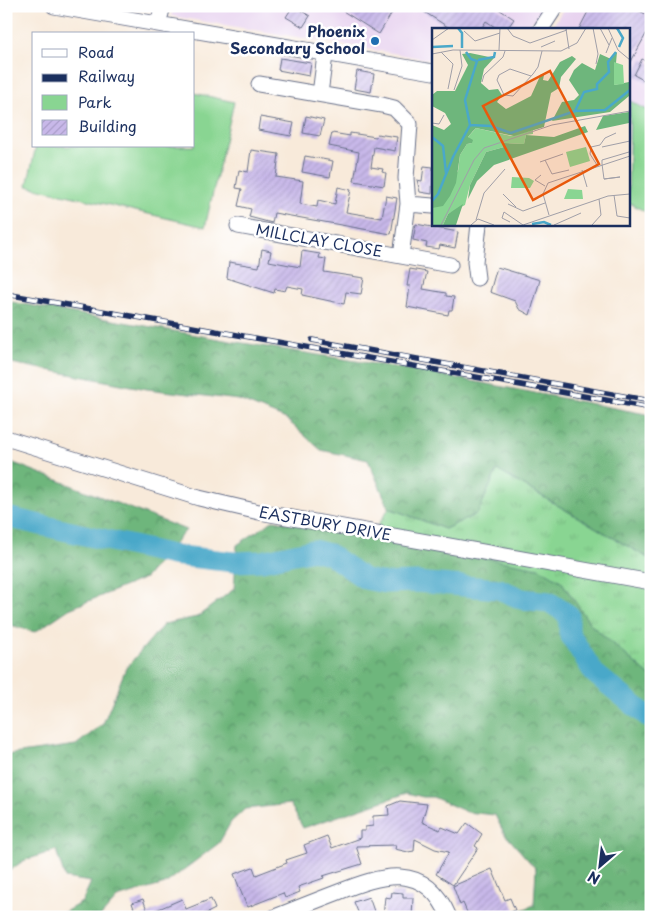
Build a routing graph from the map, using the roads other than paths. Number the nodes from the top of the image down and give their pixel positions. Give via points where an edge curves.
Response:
1 (54, 6) edge
2 (163, 6) edge
3 (556, 6) edge
4 (158, 24) junction
5 (542, 28) edge
6 (325, 55) junction
7 (432, 72) edge
8 (259, 84) dead end
9 (320, 94) junction
10 (408, 204) junction
11 (432, 206) edge
12 (479, 225) edge
13 (238, 226) dead end
14 (401, 256) junction
15 (450, 265) dead end
16 (477, 278) dead end
17 (6, 438) edge
18 (651, 582) edge
19 (274, 917) edge
20 (449, 917) edge

1 - 4 street
2 - 4 street
3 - 5 street
4 - 6 street
6 - 7 street
6 - 9 street
8 - 9 street, MILLCLAY CLOSE
9 - 10 street, MILLCLAY CLOSE via 394,108 404,116 410,124 406,178
10 - 11 street
10 - 14 street, MILLCLAY CLOSE
12 - 16 street via 475,262
13 - 14 street, MILLCLAY CLOSE
14 - 15 street, MILLCLAY CLOSE
17 - 18 street, EASTBURY DRIVE via 198,498 259,512
19 - 20 street via 370,879 398,875 427,886 438,896

